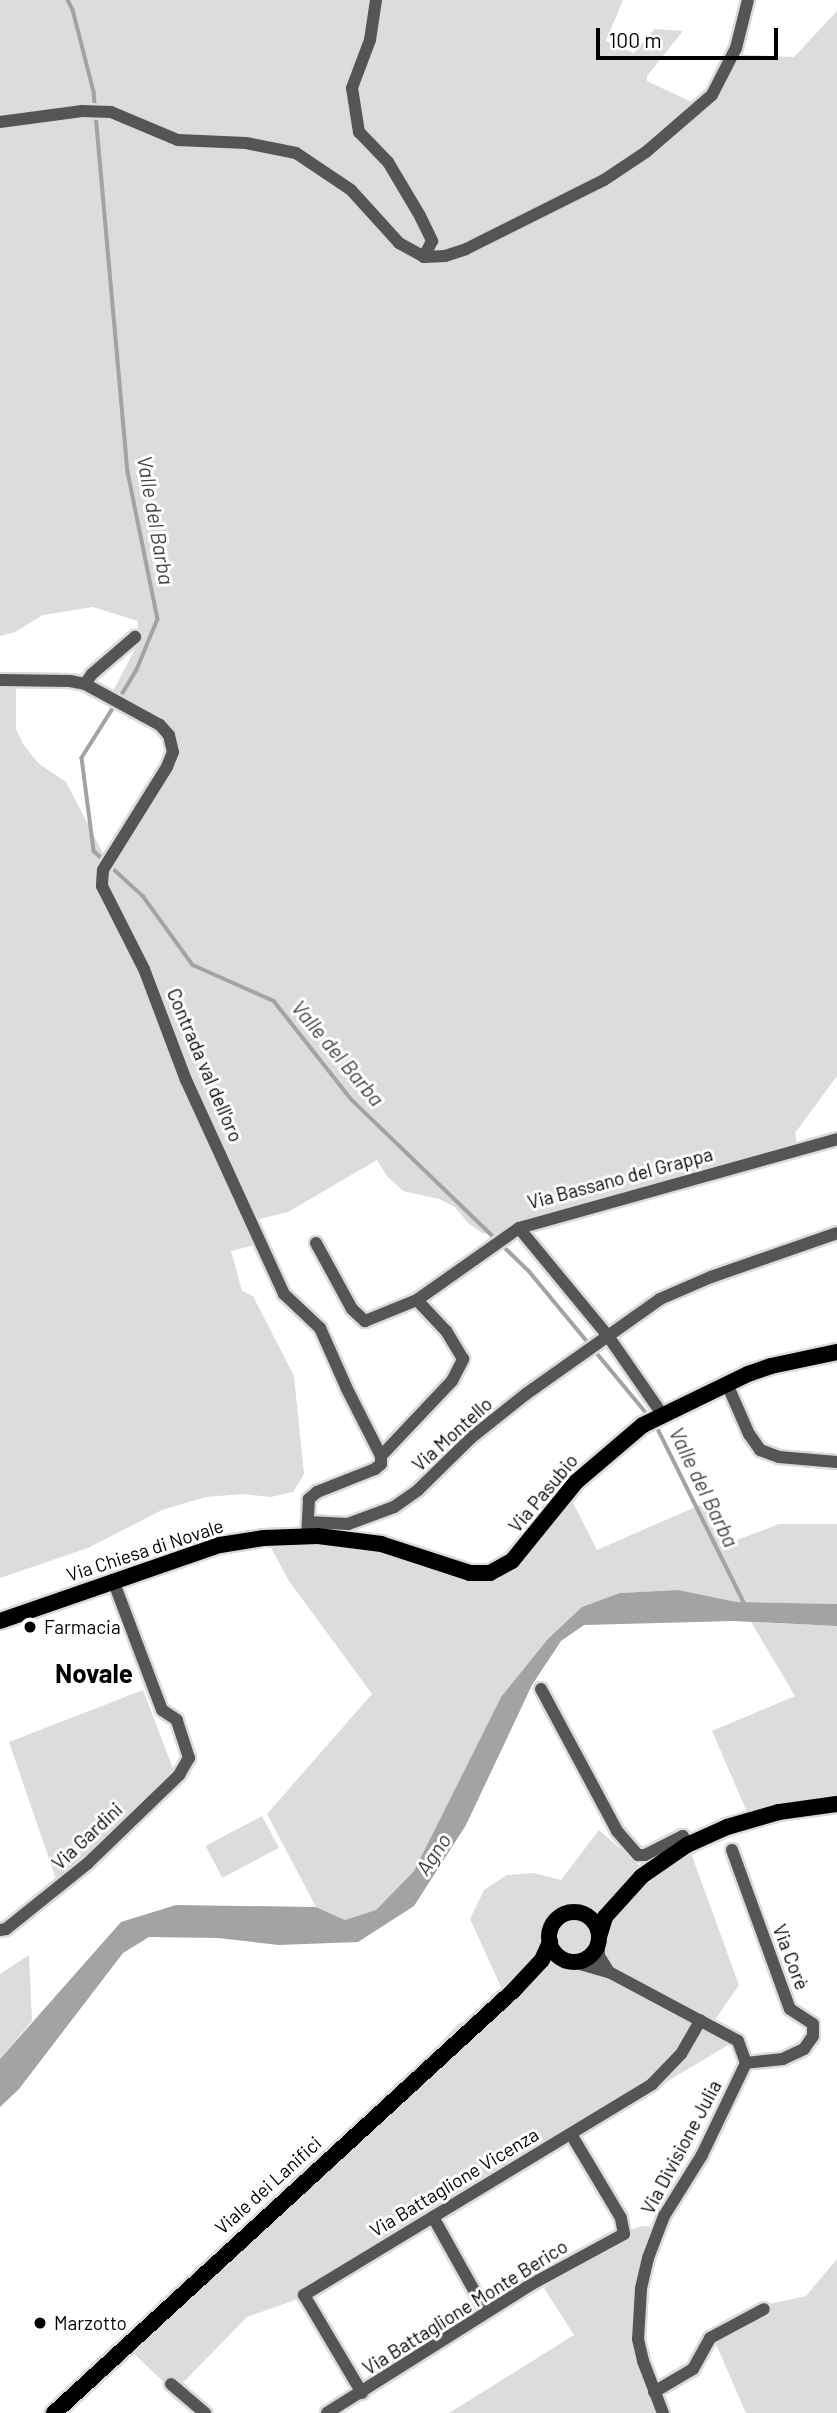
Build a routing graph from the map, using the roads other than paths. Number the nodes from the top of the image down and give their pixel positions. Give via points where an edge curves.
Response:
1 (376, 0) edge
2 (748, 0) edge
3 (0, 122) edge
4 (424, 257) junction
5 (135, 637) dead end
6 (0, 680) edge
7 (85, 684) junction
8 (837, 1139) edge
9 (519, 1228) junction
10 (837, 1233) edge
11 (316, 1243) dead end
12 (416, 1300) junction
13 (605, 1339) junction
14 (837, 1352) edge
15 (727, 1384) junction
16 (653, 1418) junction
17 (382, 1455) junction
18 (837, 1462) edge
19 (308, 1529) junction
20 (113, 1580) junction
21 (0, 1621) edge
22 (541, 1689) dead end
23 (837, 1804) edge
24 (687, 1845) junction
25 (732, 1850) dead end
26 (642, 1876) junction
27 (580, 1913) junction
28 (0, 1930) edge
29 (599, 1939) junction
30 (550, 1942) junction
31 (569, 1961) junction
32 (609, 1972) junction
33 (513, 1991) junction
34 (701, 2020) junction
35 (746, 2063) junction
36 (570, 2134) junction
37 (433, 2217) junction
38 (764, 2309) dead end
39 (486, 2312) junction
40 (171, 2384) dead end
41 (654, 2392) junction
42 (362, 2393) junction
43 (54, 2413) edge
44 (205, 2413) edge
45 (327, 2413) edge
46 (663, 2413) edge

1 - 4 street via 370,40 352,88 359,132 388,162 419,216 432,242
2 - 4 street via 736,48 712,95 646,152 604,180 466,249
3 - 4 street via 82,111 111,112 178,140 296,153 351,190 399,243
5 - 7 street
6 - 7 street, Contrada val dell'oro
7 - 17 street, Contrada val dell'oro via 160,725 169,735 173,752 103,870 102,886 144,969 186,1080 284,1294 320,1328
8 - 9 street, Via Bassano del Grappa
9 - 12 street
9 - 13 street, Via Bassano del Grappa
10 - 13 street, Via Montello via 660,1299
11 - 12 street via 352,1309 365,1321
12 - 17 street via 446,1331 463,1359 452,1381
13 - 16 street, Via Bassano del Grappa
13 - 19 street, Via Montello via 472,1437 407,1500 362,1521
14 - 15 main road, Via Pasubio via 771,1366
15 - 16 main road, Via Pasubio
15 - 18 street via 760,1450 779,1457
16 - 19 main road, Via Pasubio via 576,1482 512,1561 490,1573 470,1573 381,1544
17 - 19 street via 375,1469 309,1499
19 - 20 main road, Via Chiesa di Novale via 220,1545
20 - 21 main road, Via Chiesa di Novale
20 - 28 street, Via Gardini via 162,1710 177,1720 190,1758 179,1775 88,1863
22 - 24 street via 610,1818 638,1855 645,1856 683,1836
23 - 24 main road, Viale dei Lanifici via 779,1812
24 - 26 main road, Viale dei Lanifici
25 - 35 street, Via Corè via 790,2009 813,2024 813,2036 804,2049 783,2059
26 - 27 main road, Viale dei Lanifici via 594,1911
26 - 29 main road, Viale dei Lanifici via 605,1917
27 - 29 main road via 594,1921
27 - 30 main road, Viale dei Lanifici via 558,1917
29 - 31 main road, Viale dei Lanifici via 592,1954
29 - 32 street via 600,1956
30 - 31 main road via 558,1956
30 - 33 main road, Viale dei Lanifici via 542,1960
31 - 32 street
31 - 33 main road, Viale dei Lanifici via 553,1964
32 - 34 street
33 - 43 main road, Viale dei Lanifici
34 - 35 street via 738,2041
34 - 36 street, Via Battaglione Vicenza via 681,2054 652,2084
35 - 41 street, Via Divisione Julia via 702,2155 664,2216 648,2259 638,2339
36 - 37 street, Via Battaglione Vicenza
36 - 39 street, Via Battaglione Monte Berico via 621,2218 624,2234
37 - 39 street
37 - 42 street, Via Battaglione Vicenza via 304,2295
38 - 41 street via 710,2339 693,2369
39 - 42 street, Via Battaglione Monte Berico
40 - 44 street
41 - 46 street, Via Divisione Julia
42 - 45 street, Via Battaglione Monte Berico

